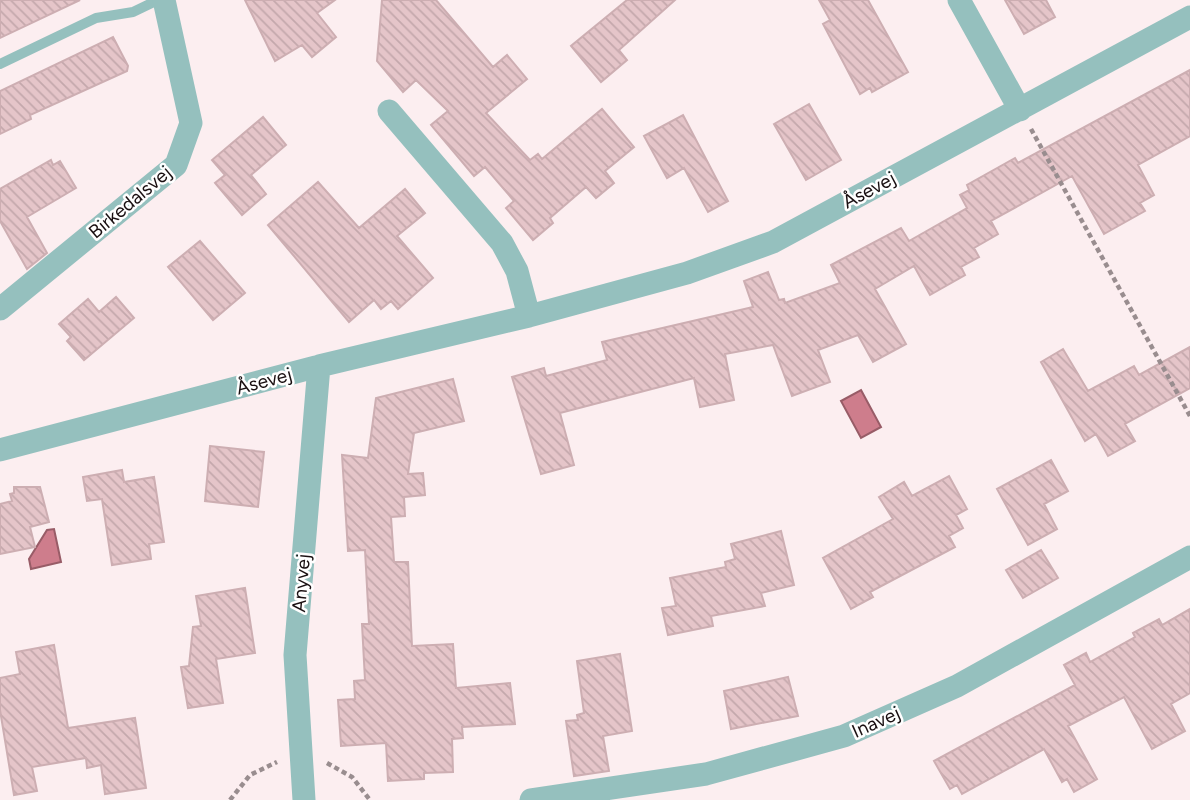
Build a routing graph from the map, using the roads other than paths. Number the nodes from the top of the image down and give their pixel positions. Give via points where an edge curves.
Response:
1 (959, 0) edge
2 (164, 6) edge
3 (1190, 17) edge
4 (0, 64) edge
5 (1020, 110) junction
6 (389, 111) dead end
7 (0, 309) edge
8 (529, 316) junction
9 (319, 366) junction
10 (0, 450) edge
11 (1190, 557) edge
12 (304, 800) edge
13 (531, 800) edge

1 - 5 street
2 - 4 lane via 96,18
2 - 7 street, Birkedalsvej via 191,123 176,165
3 - 5 street, Åsevej
5 - 8 street, Åsevej via 773,242 687,272
6 - 8 street via 502,243 517,271
8 - 9 street, Åsevej
9 - 10 street, Åsevej
9 - 12 street, Anyvej via 295,655
11 - 13 street, Inavej via 957,686 844,736 706,774

